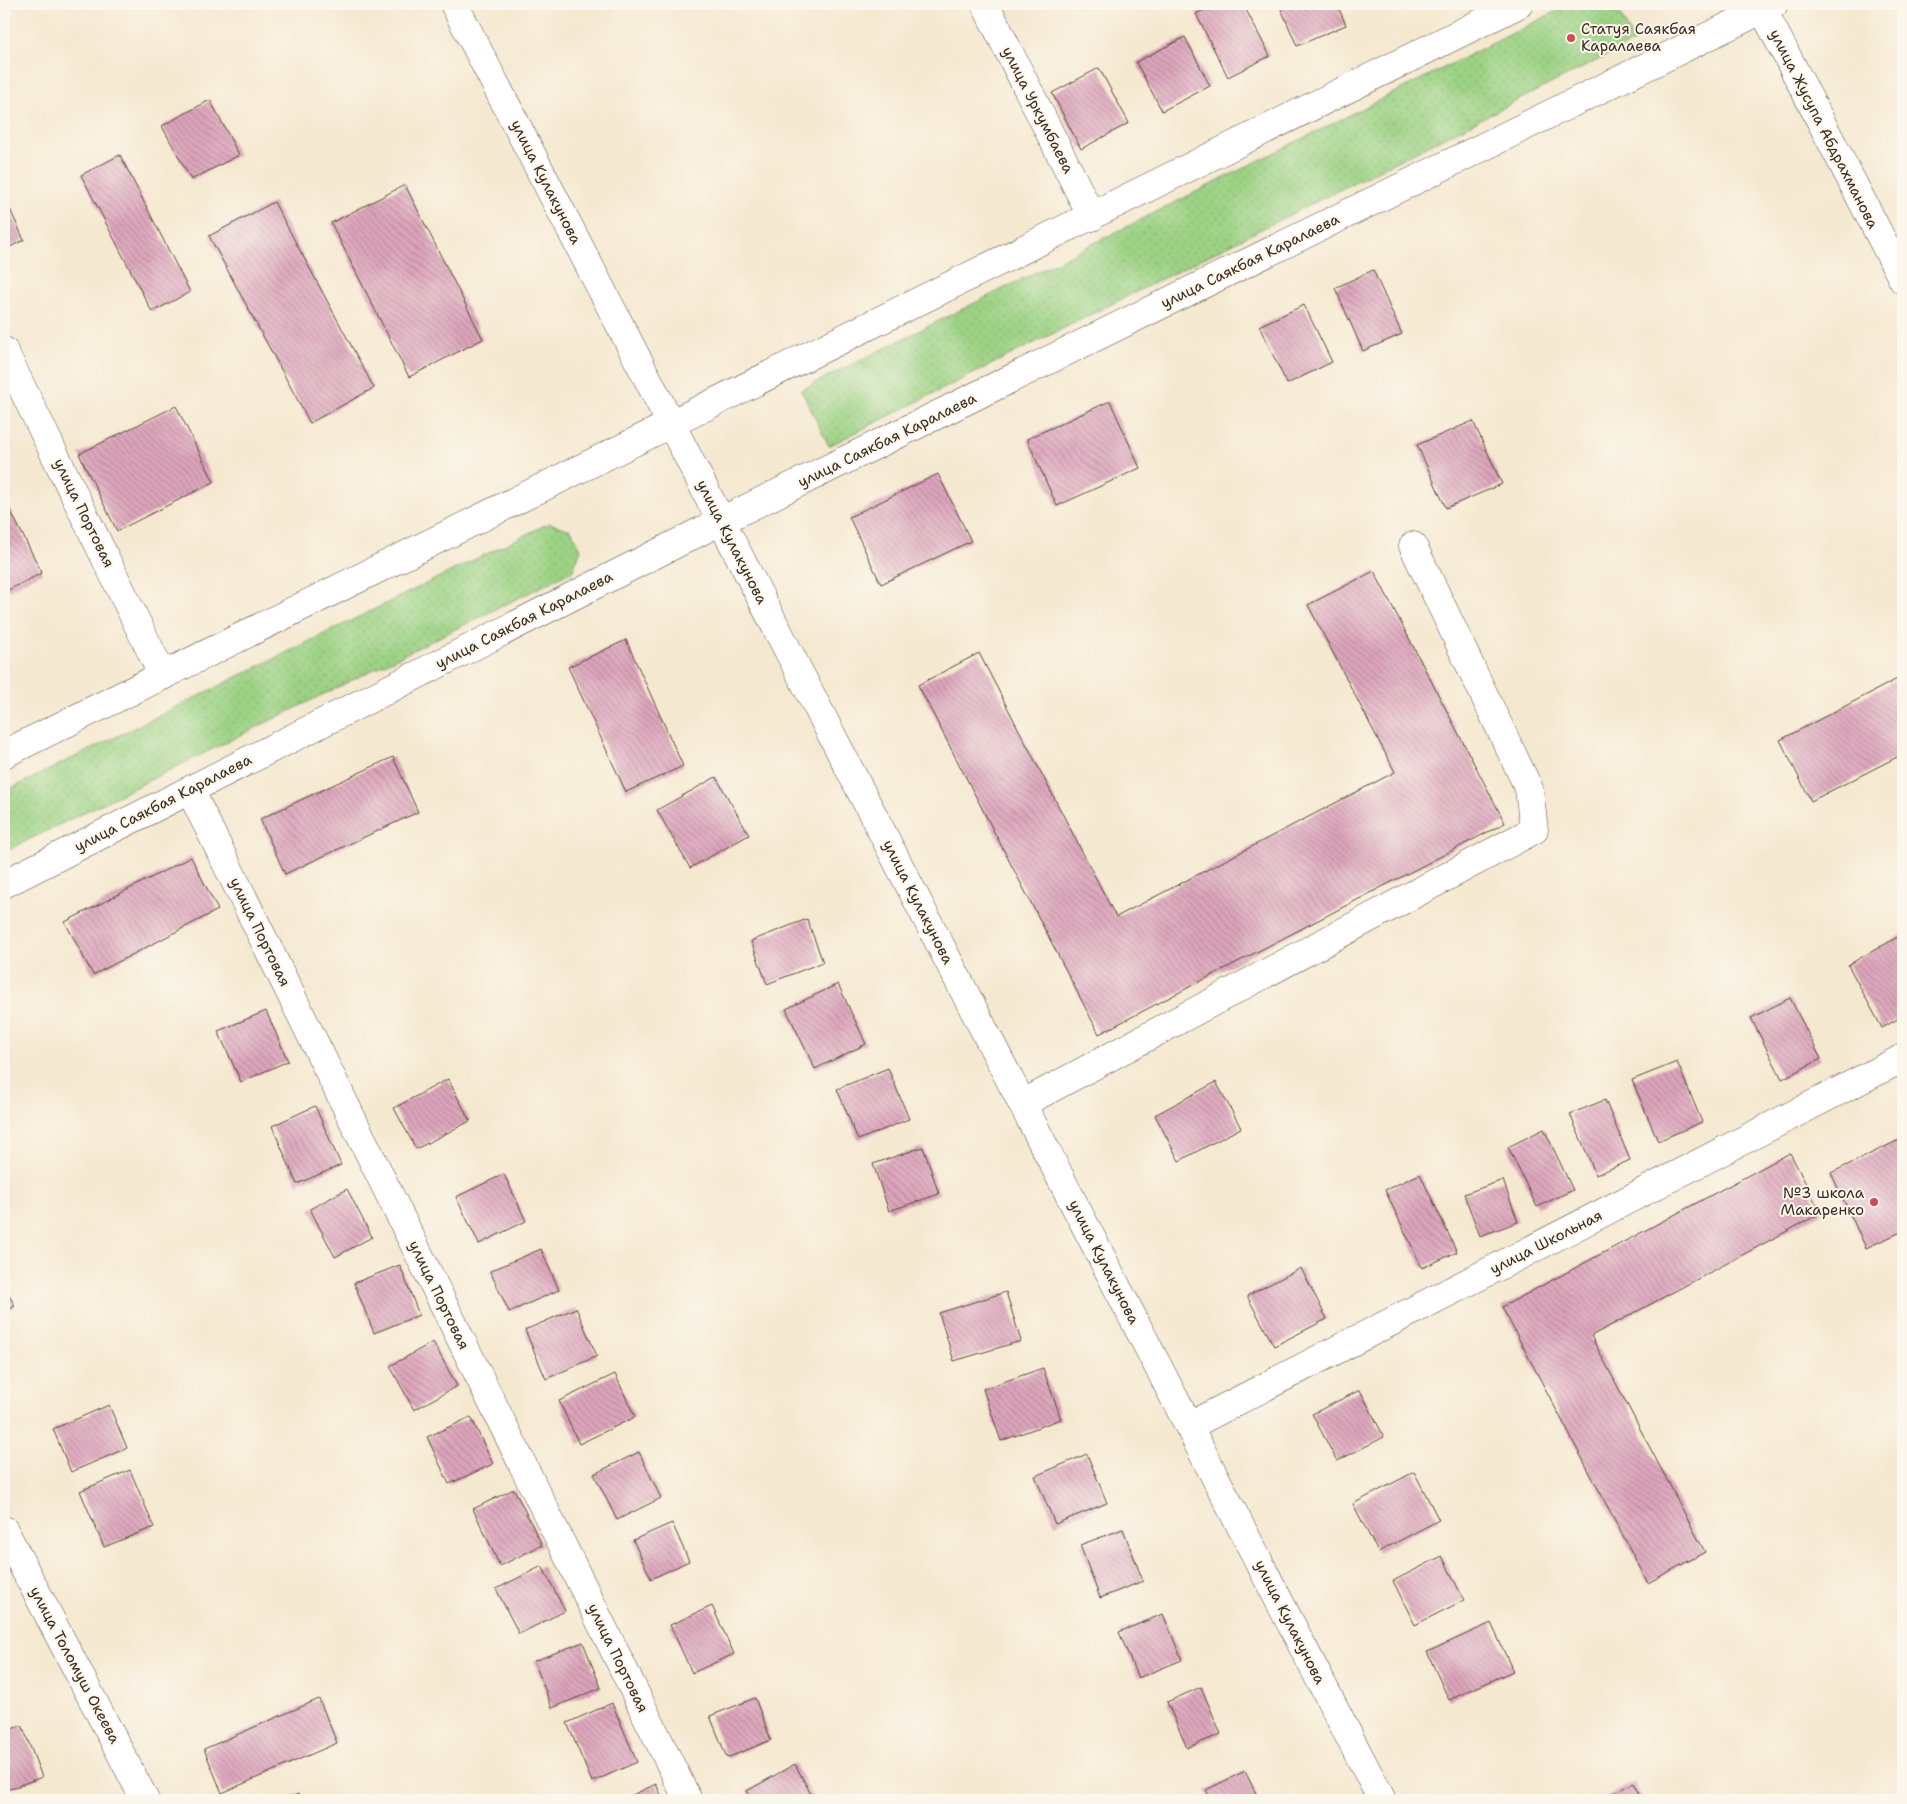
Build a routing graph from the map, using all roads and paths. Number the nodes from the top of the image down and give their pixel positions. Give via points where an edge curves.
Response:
1 (454, 4) edge
2 (985, 4) edge
3 (1519, 4) edge
4 (1765, 6) edge
5 (1092, 217) junction
6 (1903, 280) edge
7 (4, 351) edge
8 (671, 424) junction
9 (722, 521) junction
10 (1413, 546) dead end
11 (164, 676) junction
12 (4, 754) edge
13 (190, 790) junction
14 (4, 884) edge
15 (1903, 1058) edge
16 (1022, 1104) junction
17 (1189, 1426) junction
18 (4, 1530) edge
19 (145, 1800) edge
20 (688, 1800) edge
21 (1382, 1800) edge

1 - 8 main road, улица Кулакунова
2 - 5 main road, улица Уркумбаева
3 - 5 main road
4 - 6 main road, улица Жусупа Абдрахманова
4 - 9 main road, улица Саякбая Каралаева
5 - 8 main road
7 - 11 main road, улица Портовая
8 - 9 main road, улица Кулакунова
8 - 11 main road
9 - 13 main road, улица Саякбая Каралаева
9 - 16 main road, улица Кулакунова
10 - 16 main road via 1529,789 1534,830
11 - 12 main road
13 - 14 main road, улица Саякбая Каралаева
13 - 20 main road, улица Портовая
15 - 17 main road, улица Школьная
16 - 17 main road, улица Кулакунова
17 - 21 main road, улица Кулакунова
18 - 19 main road, улица Толомуш Океева

